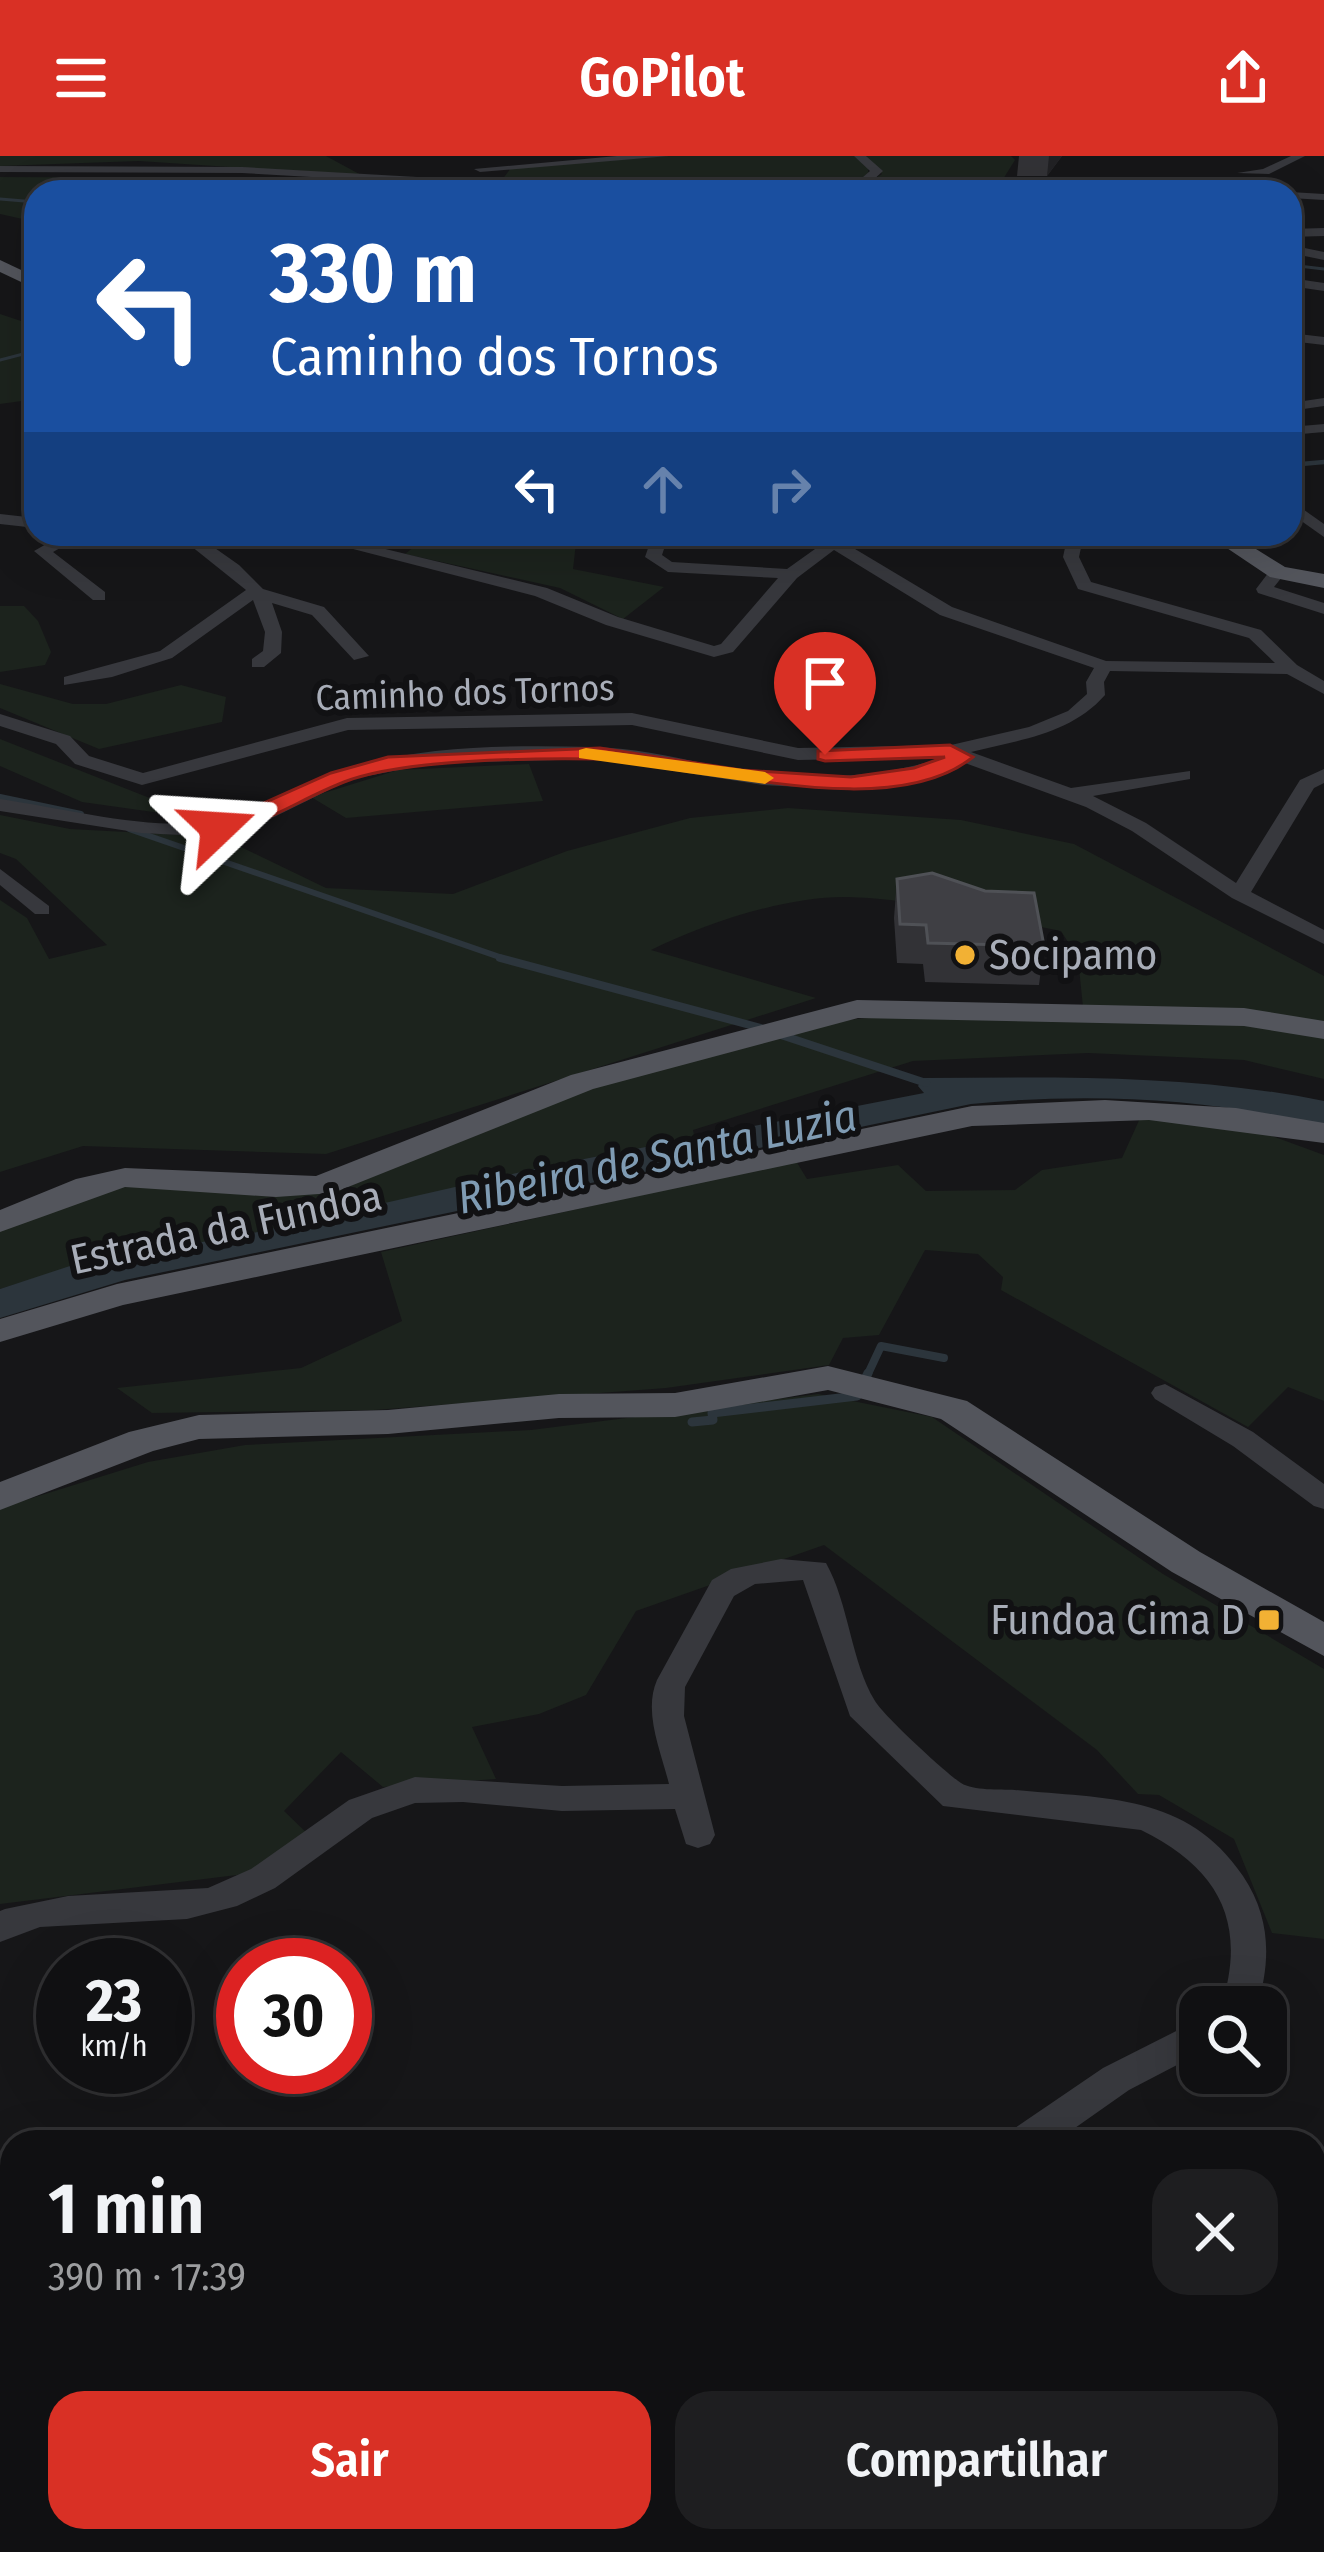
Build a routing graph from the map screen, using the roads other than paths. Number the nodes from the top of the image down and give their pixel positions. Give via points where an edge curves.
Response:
1 (334, 156) edge
2 (539, 156) edge
3 (664, 156) edge
4 (859, 156) edge
5 (1300, 156) edge
6 (562, 165) junction
7 (0, 168) edge
8 (1243, 173) dead end
9 (364, 178) junction
10 (389, 180) edge
11 (459, 180) edge
12 (866, 180) edge
13 (52, 546) edge
14 (203, 546) edge
15 (352, 546) edge
16 (657, 546) edge
17 (829, 546) edge
18 (840, 546) edge
19 (1073, 546) edge
20 (1236, 546) edge
21 (1278, 572) junction
22 (791, 574) junction
23 (1324, 581) edge
24 (254, 592) junction
25 (99, 596) dead end
26 (1324, 608) edge
27 (359, 656) dead end
28 (258, 663) dead end
29 (1104, 666) junction
30 (1291, 670) junction
31 (70, 681) dead end
32 (1324, 689) edge
33 (0, 720) edge
34 (957, 754) junction
35 (1183, 775) dead end
36 (1324, 775) edge
37 (1066, 795) junction
38 (0, 805) edge
39 (0, 874) edge
40 (1239, 894) junction
41 (42, 910) dead end
42 (1324, 938) edge
43 (1324, 1030) edge
44 (1324, 1133) edge
45 (0, 1222) edge
46 (0, 1331) edge
47 (1165, 1393) dead end
48 (0, 1497) edge
49 (1324, 1499) edge
50 (1324, 1641) edge
51 (692, 1796) junction
52 (698, 1834) dead end
53 (0, 1928) edge
54 (1248, 1986) edge
55 (1179, 2046) edge
56 (1042, 2130) edge

1 - 9 street via 369,174
2 - 6 street
3 - 6 street
4 - 12 street via 877,171
5 - 8 street
6 - 11 street via 475,169
7 - 9 street
9 - 10 street
13 - 25 street via 42,551
14 - 24 street via 237,568
15 - 22 street via 541,592 705,651 722,651
16 - 22 street via 653,557 668,567
17 - 22 street
18 - 29 street via 946,611
19 - 30 street via 1084,585 1255,634
20 - 21 main road
21 - 23 main road
21 - 26 street via 1264,589
24 - 27 street via 317,611
24 - 28 street via 274,627 272,653
24 - 31 street via 183,646 137,668
29 - 30 street
29 - 34 street via 1096,695 1075,715
30 - 32 street
33 - 34 street, Caminho dos Tornos via 142,779 347,724 632,719 798,754
34 - 37 street
34 - 38 street via 918,773 851,783 600,754 388,763 232,826 90,821
35 - 37 street
36 - 40 street via 1307,784
37 - 40 street via 1139,827
39 - 41 street
40 - 42 street
43 - 45 main road via 1244,1017 883,1007 582,1082 321,1186 278,1190 142,1176
44 - 46 main road, Estrada da Fundoa via 1153,1107 972,1116 117,1295
47 - 49 street
48 - 50 main road via 200,1427 675,1406 828,1378 954,1410 1186,1562
51 - 52 street
51 - 53 street via 422,1789 381,1795 275,1875 236,1893 206,1903 32,1915
51 - 54 street via 664,1696 671,1677 729,1583 815,1571 861,1708 955,1797 1146,1816 1227,1872 1248,1921
55 - 56 street

